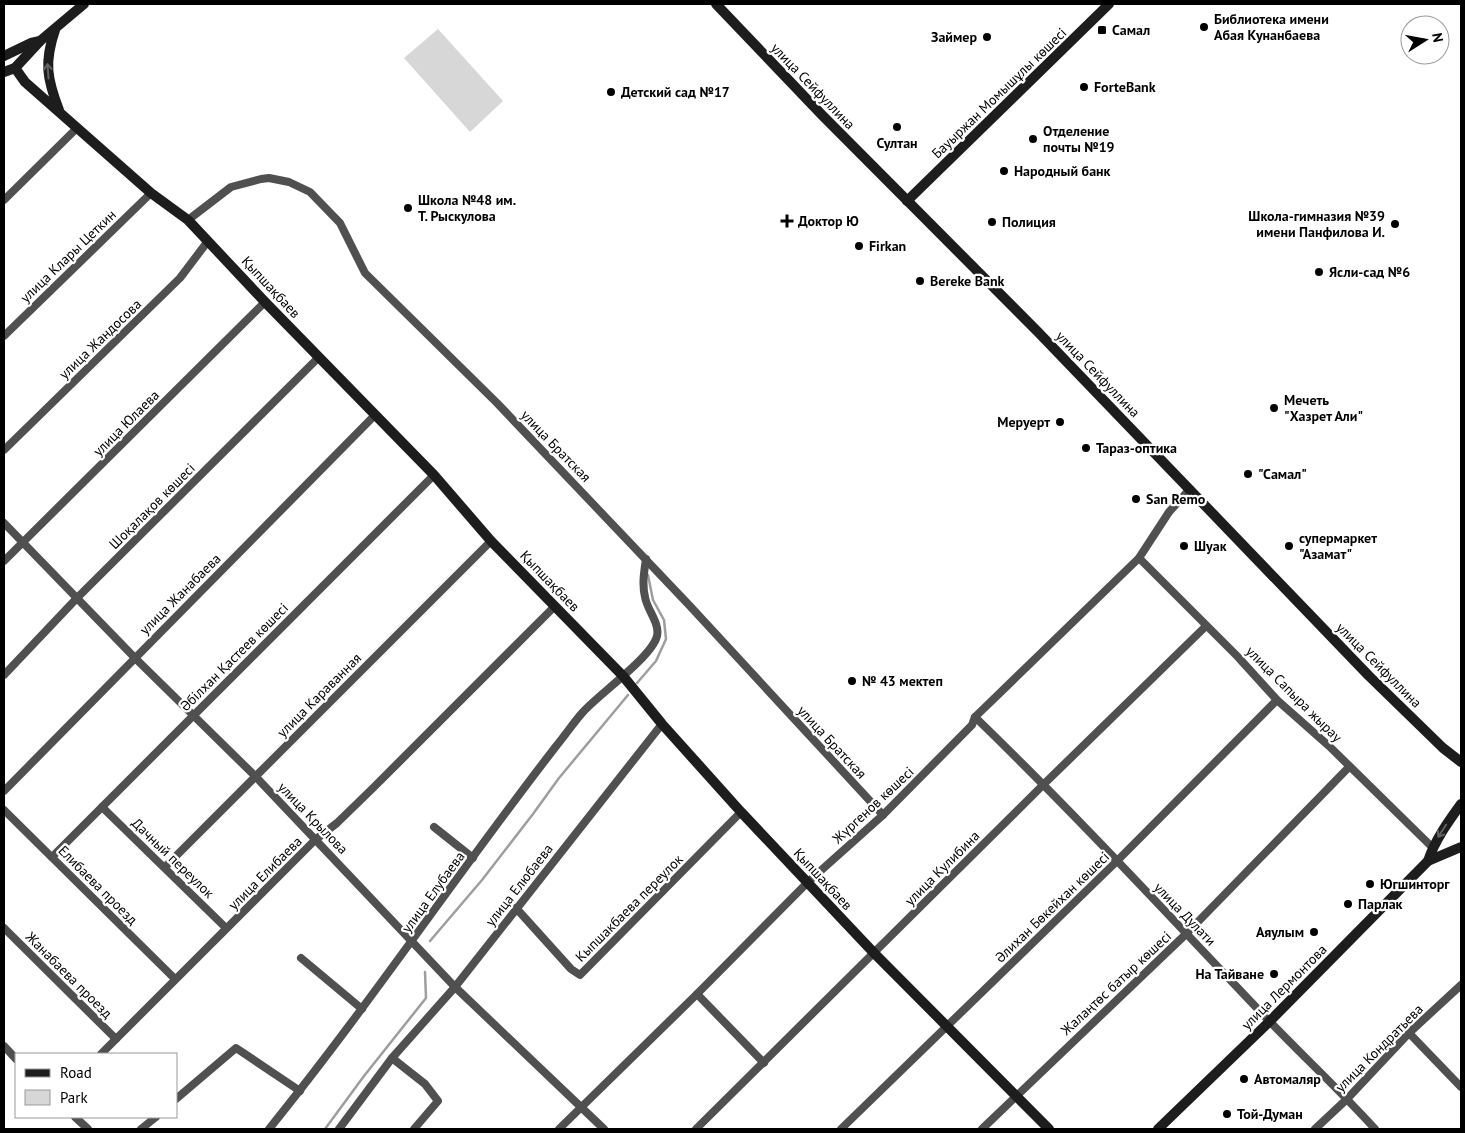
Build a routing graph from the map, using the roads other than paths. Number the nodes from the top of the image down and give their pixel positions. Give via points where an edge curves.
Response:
1 (84, 4) edge
2 (716, 4) edge
3 (1109, 4) edge
4 (56, 28) junction
5 (40, 41) junction
6 (4, 56) edge
7 (4, 65) edge
8 (15, 68) junction
9 (4, 72) edge
10 (60, 113) junction
11 (77, 128) junction
12 (150, 193) junction
13 (4, 200) edge
14 (908, 201) junction
15 (188, 220) junction
16 (208, 241) junction
17 (265, 302) junction
18 (4, 336) edge
19 (319, 357) junction
20 (374, 415) junction
21 (4, 450) edge
22 (434, 475) junction
23 (1190, 489) junction
24 (4, 523) edge
25 (491, 541) junction
26 (23, 542) junction
27 (1139, 558) junction
28 (646, 560) junction
29 (4, 561) edge
30 (77, 598) junction
31 (555, 606) junction
32 (1206, 626) junction
33 (135, 658) junction
34 (4, 675) edge
35 (623, 676) junction
36 (1277, 700) junction
37 (194, 714) junction
38 (975, 717) junction
39 (662, 724) junction
40 (1461, 762) edge
41 (1348, 767) junction
42 (255, 776) junction
43 (1044, 784) junction
44 (4, 791) edge
45 (1461, 804) edge
46 (102, 807) junction
47 (4, 810) edge
48 (741, 812) junction
49 (883, 815) junction
50 (434, 828) dead end
51 (315, 840) junction
52 (1432, 847) junction
53 (1461, 848) edge
54 (52, 857) junction
55 (473, 858) junction
56 (1117, 861) junction
57 (1428, 861) junction
58 (165, 867) junction
59 (808, 882) junction
60 (516, 908) junction
61 (4, 928) edge
62 (226, 928) junction
63 (1186, 934) junction
64 (412, 942) junction
65 (874, 953) junction
66 (301, 958) dead end
67 (175, 979) junction
68 (1461, 985) edge
69 (455, 987) junction
70 (697, 994) junction
71 (362, 1008) junction
72 (1269, 1022) junction
73 (948, 1027) junction
74 (1409, 1033) junction
75 (116, 1039) junction
76 (4, 1046) edge
77 (102, 1053) edge
78 (15, 1058) edge
79 (392, 1058) junction
80 (764, 1063) junction
81 (1461, 1087) edge
82 (300, 1091) junction
83 (1016, 1096) junction
84 (178, 1097) edge
85 (1347, 1099) junction
86 (582, 1107) junction
87 (76, 1118) edge
88 (155, 1118) edge
89 (88, 1129) edge
90 (141, 1129) edge
91 (269, 1129) edge
92 (339, 1129) edge
93 (414, 1129) edge
94 (559, 1129) edge
95 (604, 1129) edge
96 (696, 1129) edge
97 (841, 1129) edge
98 (982, 1129) edge
99 (1049, 1129) edge
100 (1158, 1129) edge
101 (1315, 1129) edge
102 (1375, 1129) edge

1 - 4 street
2 - 14 street, улица Сейфуллина
3 - 14 street, Бауыржан Момышұлы көшесі
4 - 5 street
10 -> 4 street via 47,71 49,48
5 - 6 street
5 - 8 street
7 - 8 street
8 - 9 street
8 - 10 street, Қыпшақбаев via 25,82
10 - 11 street, Қыпшақбаев
11 - 12 street, Қыпшақбаев
11 - 13 street
12 - 15 street, Қыпшақбаев
12 - 18 street, улица Клары Цеткин
14 - 23 street, улица Сейфуллина
15 - 16 street, Қыпшақбаев
15 - 28 street, улица Братская via 231,187 261,179 289,182 310,192 340,223 364,273 497,403
16 - 17 street, Қыпшақбаев
16 - 21 street, улица Жандосова via 180,278
17 - 19 street, Қыпшақбаев
17 - 26 street, улица Юлаева
19 - 20 street, Қыпшақбаев
19 - 30 street, Шоқалақов көшесі
20 - 22 street, Қыпшақбаев
20 - 33 street, улица Жанабаева
22 - 25 street, Қыпшақбаев
22 - 37 street, Әбілхан Қастеев көшесі
23 - 27 street, Жүргенов көшесі
23 - 40 street, улица Сейфуллина via 1369,676
24 - 26 street, улица Крылова
25 - 31 street, Қыпшақбаев
25 - 42 street, улица Караванная
26 - 29 street, улица Юлаева
26 - 30 street, улица Крылова
27 - 32 street, улица Сапыра жырау
27 - 38 street, Жүргенов көшесі
28 - 35 street, улица Елубаева via 645,598 657,636 651,648
28 - 49 street, улица Братская
30 - 33 street, улица Крылова
30 - 34 street, Шоқалақов көшесі
31 - 35 street, Қыпшақбаев
31 - 51 street, улица Елибаева via 373,788
32 - 36 street, улица Сапыра жырау
32 - 43 street, улица Кулибина
33 - 37 street, улица Крылова
33 - 44 street, улица Жанабаева
35 - 39 street, Қыпшақбаев
35 - 55 street, улица Елубаева via 584,711
36 - 41 street, улица Сапыра жырау
36 - 56 street, Әлихан Бөкейхан көшесі
37 - 42 street, улица Крылова
37 - 46 street, Әбілхан Қастеев көшесі
38 - 43 street, улица Дулати
38 - 49 street, Жүргенов көшесі via 972,725
39 - 48 street, Қыпшақбаев
39 - 60 street, улица Елюбаева
41 - 52 street, улица Сапыра жырау
41 - 63 street, Жалаңтөс батыр көшесі
42 - 51 street, улица Крылова
42 - 58 street, улица Караванная
43 - 56 street, улица Дулати
43 - 65 street, улица Кулибина
45 -> 52 street
46 - 54 street, Әбілхан Қастеев көшесі
46 - 58 street, Дачный переулок
47 - 54 street, Елибаева проезд
48 - 59 street, Қыпшақбаев
48 - 60 street, Кыпшакбаева переулок via 580,976
49 - 59 street, Жүргенов көшесі
50 - 55 street
51 - 62 street, улица Елибаева
51 - 64 street, улица Крылова
52 - 57 street
53 - 57 street
54 - 67 street, Елибаева проезд
55 - 64 street, улица Елубаева
56 - 63 street, улица Дулати
56 - 73 street, Әлихан Бөкейхан көшесі
57 - 72 street, улица Лермонтова
58 - 62 street, Дачный переулок
59 - 65 street, Қыпшақбаев
59 - 70 street, Жүргенов көшесі
60 - 69 street, улица Елюбаева
61 - 75 street, Жанабаева проезд
62 - 67 street, улица Елибаева
63 - 72 street, улица Дулати
63 - 83 street, Жалаңтөс батыр көшесі
64 - 69 street, улица Крылова
64 - 71 street, улица Елубаева
65 - 73 street, Қыпшақбаев
65 - 80 street, улица Кулибина
66 - 71 street
67 - 75 street, улица Елибаева
68 - 74 street, улица Кондратьева
69 - 79 street, улица Елюбаева
69 - 86 street, улица Крылова
70 - 80 street
70 - 86 street, Жүргенов көшесі
71 - 82 street, улица Елубаева
72 - 85 street, улица Дулати
72 - 100 street, улица Лермонтова
73 - 83 street, Қыпшақбаев
73 - 97 street, Әлихан Бөкейхан көшесі
74 - 81 street
74 - 85 street, улица Кондратьева
75 - 77 street, улица Елибаева
76 - 78 street
79 - 92 street, улица Елюбаева
79 - 93 street via 425,1084 438,1101
80 - 96 street, улица Кулибина
82 - 84 street via 236,1048
82 - 91 street, улица Елубаева
83 - 98 street, Жалаңтөс батыр көшесі
83 - 99 street, Қыпшақбаев
85 - 101 street, улица Кондратьева
85 - 102 street, улица Дулати
86 - 94 street, Жүргенов көшесі
86 - 95 street, улица Крылова
87 - 89 street
88 - 90 street

